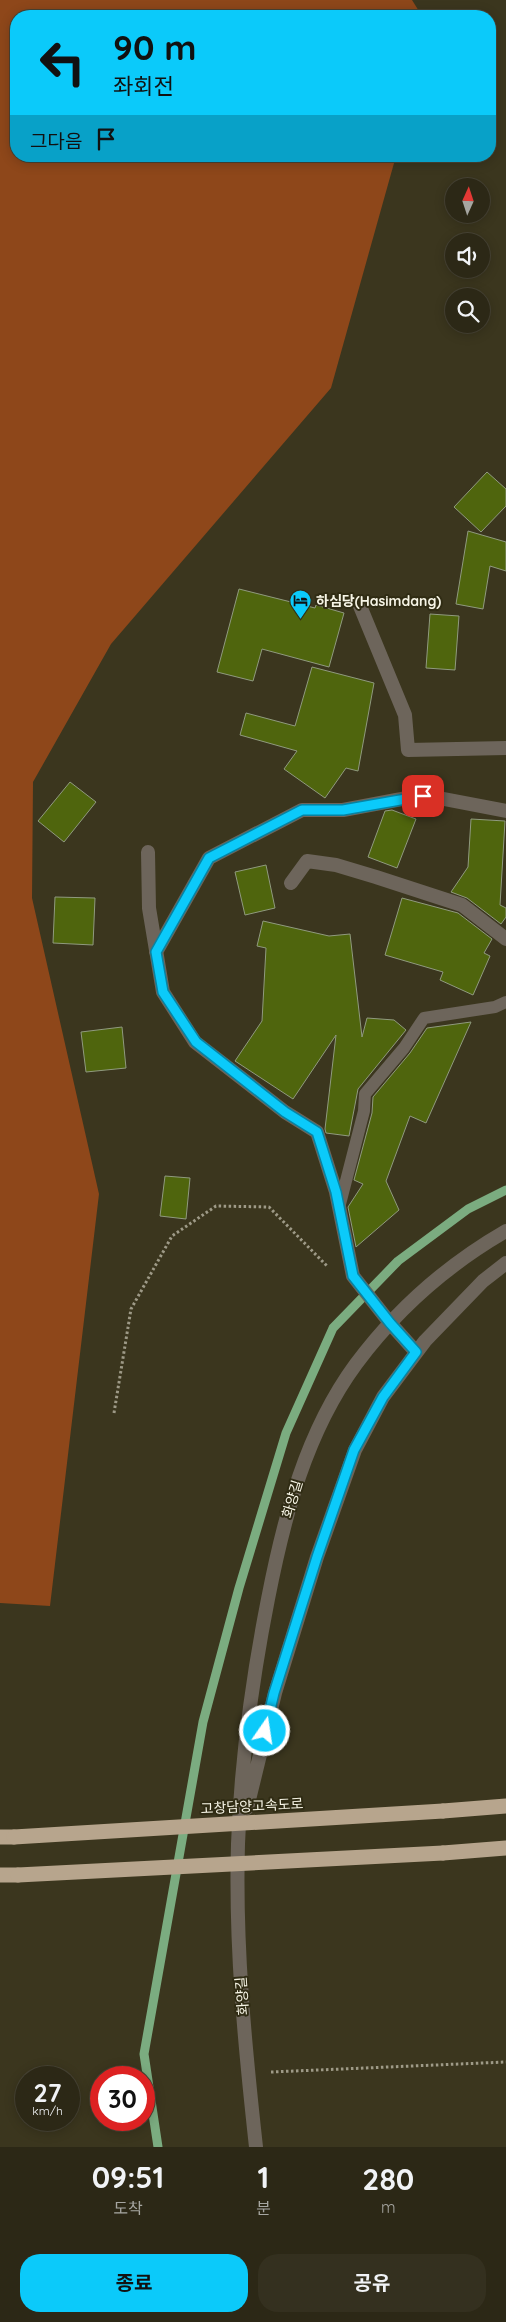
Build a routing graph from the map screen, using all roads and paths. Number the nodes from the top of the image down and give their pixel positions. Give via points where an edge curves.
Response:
1 (360, 606) dead end
2 (506, 748) edge
3 (506, 811) edge
4 (148, 852) dead end
5 (291, 883) dead end
6 (506, 939) edge
7 (156, 952) junction
8 (506, 1002) edge
9 (339, 1208) junction
10 (506, 1231) edge
11 (506, 1263) edge
12 (353, 1276) junction
13 (390, 1323) junction
14 (416, 1352) junction
15 (114, 1414) dead end
16 (506, 1806) edge
17 (7, 1837) edge
18 (238, 1845) junction
19 (506, 1848) edge
20 (0, 1876) edge
21 (506, 2062) edge
22 (248, 2073) junction
23 (256, 2147) edge

1 - 2 street via 405,715 408,750
3 - 7 street via 423,796 343,810 302,810 209,858
4 - 7 street via 149,908
5 - 6 street via 307,861 336,865 462,905
7 - 9 street via 163,992 196,1042 285,1112 317,1132
8 - 9 lane via 495,1007 424,1018 404,1048 365,1094 364,1112
9 - 12 street
10 - 13 street, 화양길 via 453,1265
11 - 14 street, 화양길 via 483,1281
12 - 13 street
12 - 15 path via 328,1267 269,1206 216,1206 172,1236 131,1309
13 - 14 street
13 - 18 street, 화양길 via 355,1366 339,1393 309,1449 291,1502 273,1570 247,1717
14 - 18 street, 화양길 via 383,1397 354,1450 274,1693
16 - 17 highway, 고창담양고속도로, bridge
18 - 22 street, 화양길 via 239,1947
19 - 20 highway, bridge
21 - 22 path
22 - 23 street, 화양길

